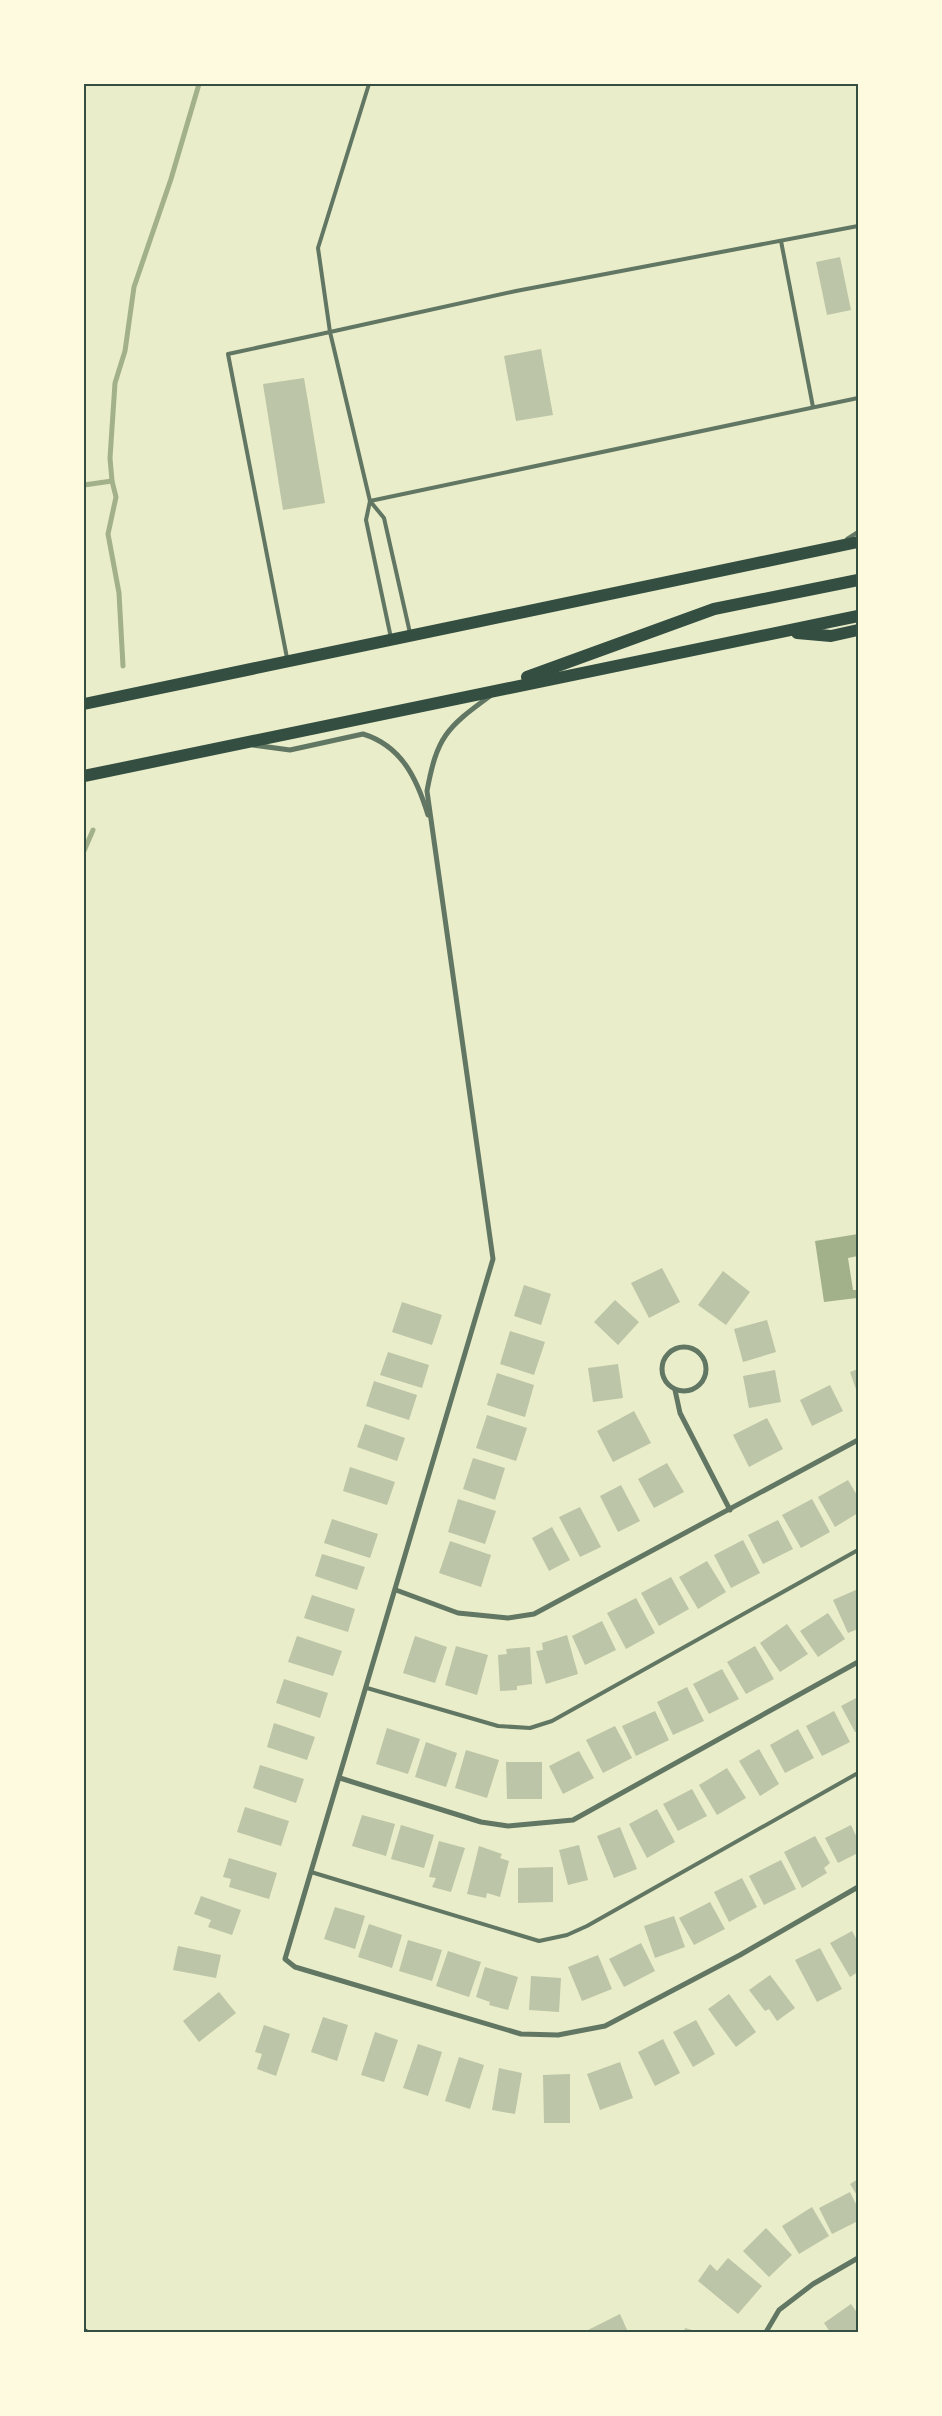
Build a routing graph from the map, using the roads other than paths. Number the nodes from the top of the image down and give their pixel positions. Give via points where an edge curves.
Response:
1 (369, 84) edge
2 (858, 226) edge
3 (781, 241) junction
4 (330, 332) junction
5 (858, 398) edge
6 (813, 407) junction
7 (370, 501) junction
8 (858, 532) edge
9 (858, 542) edge
10 (836, 546) junction
11 (858, 580) edge
12 (858, 616) edge
13 (858, 630) edge
14 (782, 631) junction
15 (410, 636) junction
16 (391, 640) junction
17 (287, 660) junction
18 (494, 690) junction
19 (84, 704) edge
20 (241, 743) junction
21 (84, 776) edge
22 (433, 830) junction
23 (675, 1390) junction
24 (858, 1440) edge
25 (730, 1510) junction
26 (858, 1550) edge
27 (396, 1590) junction
28 (858, 1662) edge
29 (367, 1688) junction
30 (858, 1773) edge
31 (340, 1778) junction
32 (311, 1872) junction
33 (858, 1886) edge
34 (858, 2258) edge
35 (766, 2332) edge

1 - 4 lane via 318,248
2 - 3 lane
3 - 4 lane via 516,291
3 - 6 lane
4 - 7 lane
4 - 17 lane via 228,354
5 - 6 lane
6 - 7 lane
7 - 15 lane via 384,518
7 - 16 lane via 366,520
8 - 10 lane
9 - 10 main road
10 - 15 main road
11 - 18 main road via 714,609
12 - 14 main road
13 - 14 main road via 831,636
14 - 18 main road
15 - 16 main road
16 - 17 main road
17 - 19 main road
18 - 20 main road
18 - 22 street via 456,720 437,749 427,791
20 - 21 main road
20 - 22 street via 290,750 363,734 375,737 391,747 409,768
22 - 27 street via 493,1259
23 - 23 street via 664,1380 664,1358 674,1349 692,1348 706,1361 705,1378 691,1391
23 - 25 street via 680,1413
24 - 25 street
25 - 27 street via 534,1614 508,1618 458,1613
26 - 29 lane via 552,1721 530,1728 498,1726
27 - 29 street
28 - 31 street via 573,1820 508,1826 481,1822
29 - 31 street
30 - 32 lane via 567,1936 539,1941
31 - 32 street
32 - 33 street via 285,1959 295,1968 521,2034 558,2035 605,2026 740,1955
34 - 35 street via 813,2284 779,2310

